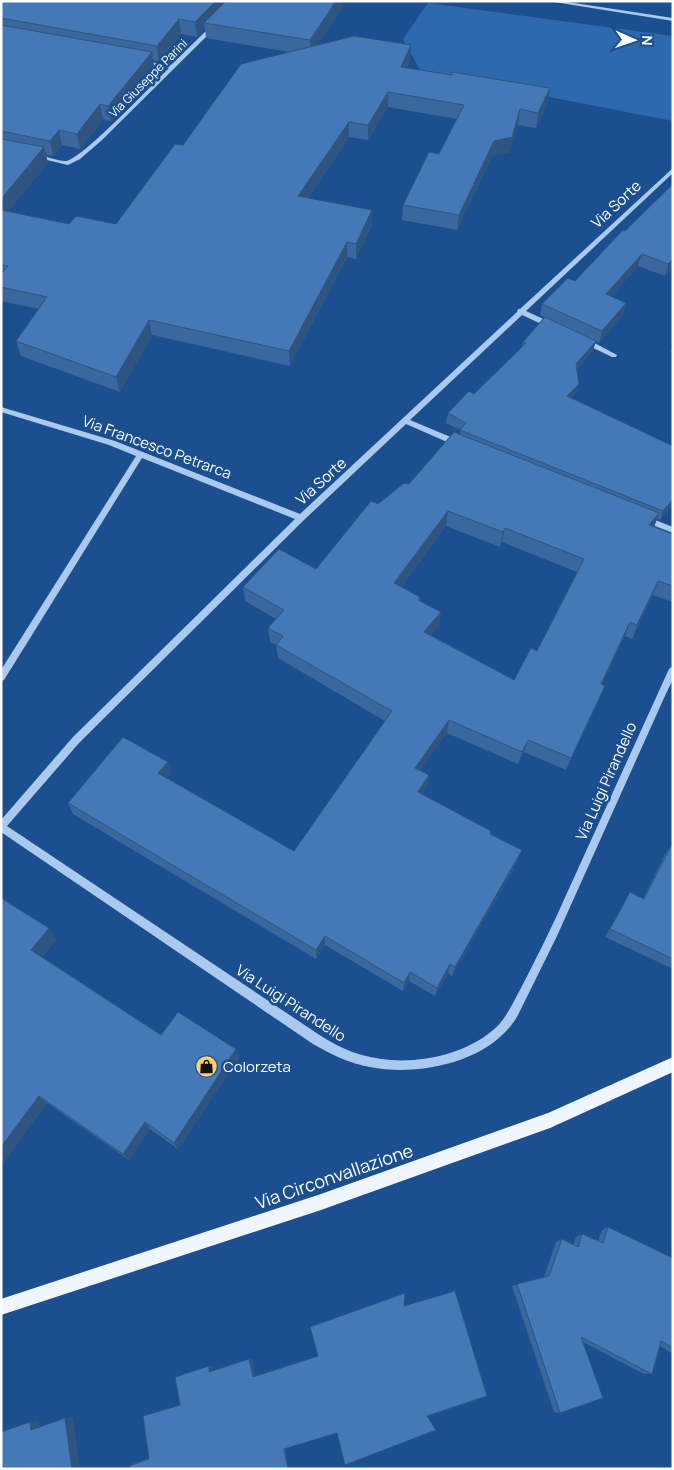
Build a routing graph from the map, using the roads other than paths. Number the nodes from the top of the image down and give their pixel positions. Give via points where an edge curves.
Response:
1 (550, 1) edge
2 (673, 20) edge
3 (218, 21) edge
4 (135, 60) edge
5 (173, 67) junction
6 (30, 155) edge
7 (673, 170) edge
8 (520, 311) junction
9 (554, 327) edge
10 (580, 339) edge
11 (614, 355) dead end
12 (1, 409) edge
13 (406, 421) junction
14 (464, 446) edge
15 (141, 454) junction
16 (636, 515) edge
17 (301, 518) junction
18 (673, 530) edge
19 (673, 669) edge
20 (1, 678) edge
21 (1, 827) edge
22 (673, 1064) edge
23 (1, 1307) edge

1 - 2 street
3 - 5 street, Via Giuseppe Parini
4 - 5 street
5 - 6 street, Via Giuseppe Parini via 78,158 68,163
7 - 8 street, Via Sorte
8 - 9 street
8 - 13 street, Via Sorte
10 - 11 street
12 - 15 street, Via Francesco Petrarca
13 - 14 street
13 - 17 street, Via Sorte
15 - 17 street, Via Francesco Petrarca
15 - 20 street
16 - 18 street
17 - 21 street, Via Sorte via 76,740
19 - 21 street, Via Luigi Pirandello via 544,956 508,1023 471,1050 427,1064 398,1066 341,1054
22 - 23 main road, Via Circonvallazione via 550,1120 321,1202

